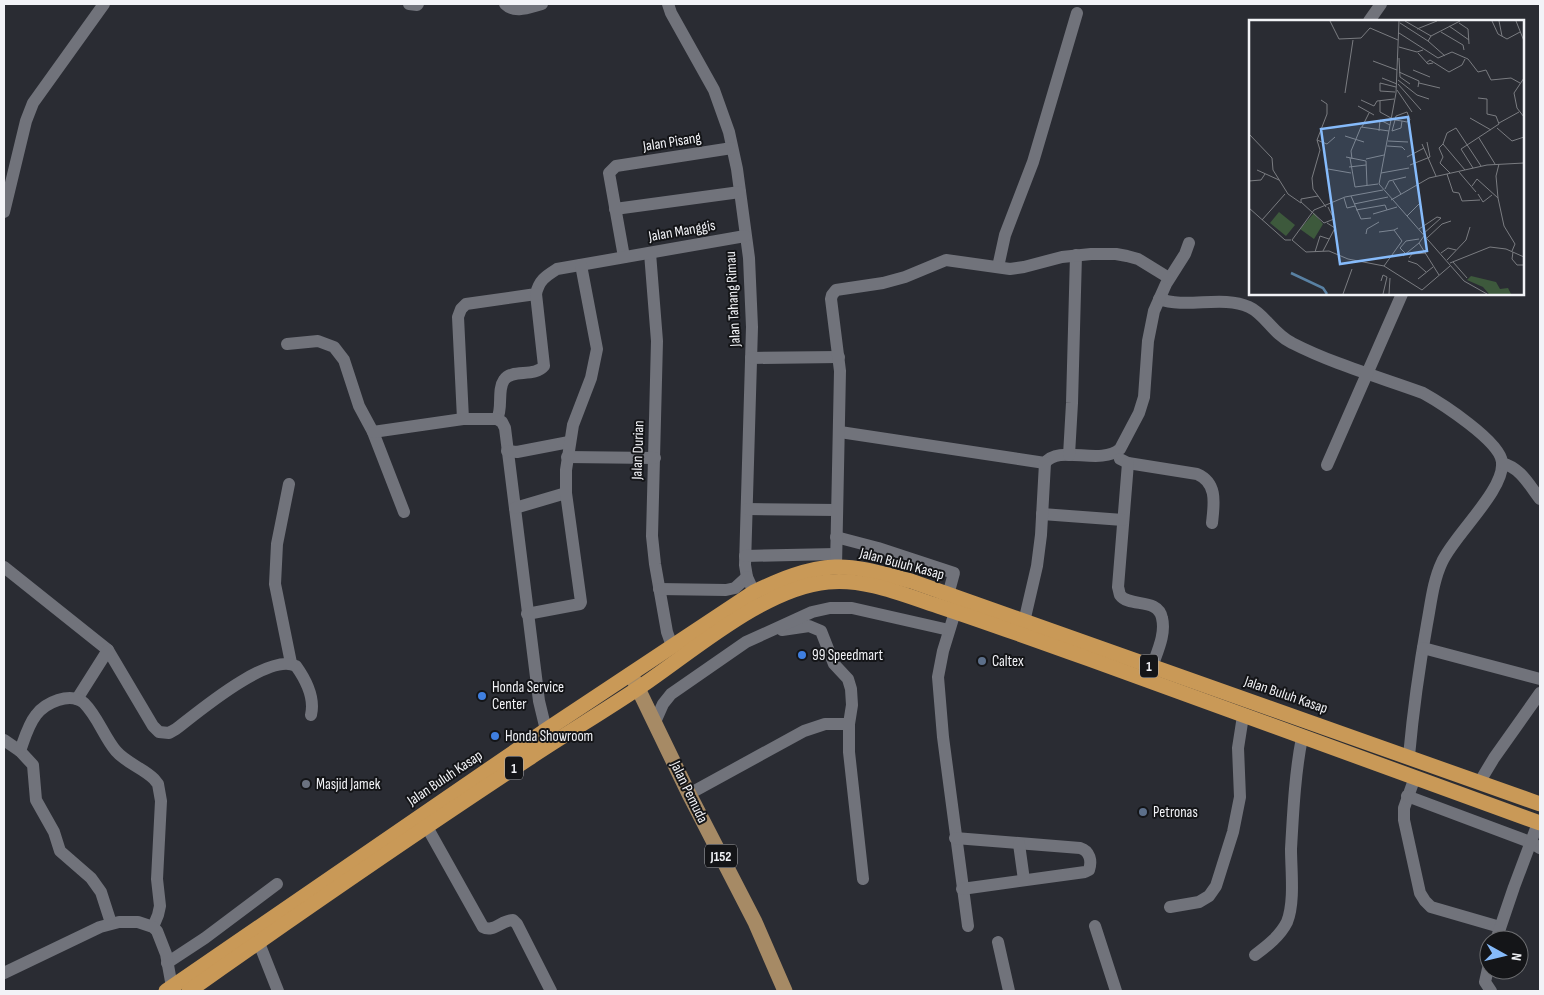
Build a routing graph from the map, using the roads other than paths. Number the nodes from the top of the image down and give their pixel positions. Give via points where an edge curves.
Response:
1 (104, 4) edge
2 (409, 4) edge
3 (418, 4) edge
4 (505, 4) edge
5 (542, 4) edge
6 (668, 4) edge
7 (1381, 4) edge
8 (1077, 13) dead end
9 (1371, 20) edge
10 (732, 148) junction
11 (9, 165) edge
12 (740, 192) junction
13 (615, 209) junction
14 (4, 212) edge
15 (745, 236) junction
16 (1189, 243) dead end
17 (650, 253) junction
18 (1076, 255) junction
19 (624, 257) junction
20 (580, 265) junction
21 (998, 267) junction
22 (1169, 278) junction
23 (536, 294) junction
24 (1402, 295) edge
25 (1159, 299) junction
26 (288, 344) dead end
27 (839, 357) junction
28 (751, 358) junction
29 (1368, 373) junction
30 (463, 419) junction
31 (498, 419) junction
32 (373, 432) junction
33 (840, 432) junction
34 (569, 442) junction
35 (507, 451) junction
36 (1115, 454) junction
37 (1069, 455) junction
38 (567, 456) junction
39 (655, 458) junction
40 (1045, 463) junction
41 (1128, 463) junction
42 (1502, 463) junction
43 (1327, 465) dead end
44 (289, 484) dead end
45 (566, 493) junction
46 (1540, 499) edge
47 (514, 508) junction
48 (747, 509) junction
49 (837, 510) junction
50 (404, 512) dead end
51 (1042, 514) junction
52 (1124, 520) junction
53 (1212, 523) dead end
54 (836, 537) junction
55 (745, 556) junction
56 (836, 560) junction
57 (4, 567) edge
58 (747, 577) junction
59 (660, 589) junction
60 (948, 595) junction
61 (757, 599) junction
62 (955, 612) junction
63 (527, 614) junction
64 (1024, 622) junction
65 (950, 630) junction
66 (771, 631) junction
67 (672, 646) junction
68 (1423, 648) junction
69 (108, 650) junction
70 (291, 663) junction
71 (1152, 667) junction
72 (631, 674) junction
73 (1540, 679) edge
74 (638, 688) junction
75 (1540, 694) edge
76 (77, 699) junction
77 (311, 715) dead end
78 (1243, 716) junction
79 (655, 722) junction
80 (848, 724) junction
81 (546, 730) junction
82 (1302, 738) junction
83 (4, 740) edge
84 (20, 751) junction
85 (1409, 756) junction
86 (1414, 777) junction
87 (1479, 783) junction
88 (689, 794) junction
89 (1408, 796) junction
90 (1518, 796) junction
91 (1540, 804) edge
92 (1513, 813) junction
93 (1539, 823) edge
94 (427, 826) junction
95 (955, 838) junction
96 (1019, 844) junction
97 (1535, 845) edge
98 (863, 878) dead end
99 (1024, 880) junction
100 (277, 884) dead end
101 (962, 889) junction
102 (1170, 907) dead end
103 (111, 923) junction
104 (968, 926) dead end
105 (1095, 926) dead end
106 (153, 927) junction
107 (1500, 927) junction
108 (1499, 930) edge
109 (259, 942) junction
110 (998, 942) dead end
111 (1255, 955) dead end
112 (167, 963) junction
113 (4, 973) edge
114 (169, 989) edge
115 (197, 989) edge
116 (278, 991) edge
117 (551, 991) edge
118 (785, 991) edge
119 (1009, 991) edge
120 (1116, 991) edge

1 - 11 street via 33,103
2 - 3 street
4 - 5 street via 513,9
6 - 10 street, Jalan Tahang Rimau via 714,90
7 - 9 street
8 - 21 street via 1033,162 1005,235
10 - 12 street, Jalan Tahang Rimau
10 - 13 street, Jalan Pisang via 616,166 609,173
11 - 14 street
12 - 13 street
12 - 15 street, Jalan Tahang Rimau
13 - 19 street
15 - 17 street, Jalan Manggis
15 - 28 street, Jalan Tahang Rimau via 751,285
16 - 22 street
17 - 19 street, Jalan Manggis
17 - 39 street, Jalan Durian via 657,333
18 - 21 street via 1024,267
18 - 22 street via 1127,256
18 - 37 street
19 - 20 street, Jalan Manggis
20 - 23 street, Jalan Manggis via 558,269 544,277
20 - 34 street via 598,349
21 - 27 street via 946,260 906,277 836,290 831,299
22 - 25 street
23 - 30 street via 466,304 461,309 458,332
23 - 31 street via 544,366 537,371 506,377 502,382
24 - 29 street
25 - 29 street via 1180,304 1210,302 1248,306 1259,313 1278,335 1292,343
25 - 36 street via 1150,325 1142,406
26 - 32 street via 318,341 334,348 344,360 359,406
27 - 28 street
27 - 33 street
28 - 48 street, Jalan Tahang Rimau
29 - 42 street via 1423,393 1451,410 1494,447
29 - 43 street
30 - 31 street
30 - 32 street
31 - 35 street via 504,428
32 - 50 street
33 - 40 street
33 - 49 street
34 - 35 street via 525,451
34 - 38 street
35 - 47 street
36 - 37 street via 1101,457
36 - 41 street
37 - 40 street via 1052,457
38 - 39 street
38 - 45 street
39 - 59 street, Jalan Durian via 652,536
40 - 51 street
41 - 52 street
41 - 53 street via 1203,476 1213,492
42 - 46 street via 1517,470
42 - 68 street via 1496,484 1443,560 1433,589
44 - 70 street via 277,544 275,584
45 - 47 street
45 - 63 street via 581,602
47 - 63 street
48 - 49 street
48 - 55 street, Jalan Tahang Rimau
49 - 54 street
51 - 52 street
51 - 64 street via 1037,566
52 - 71 street via 1119,565 1120,595 1156,607 1162,618 1163,631
54 - 56 street
54 - 60 street via 954,573
55 - 56 street
55 - 58 street, Jalan Tahang Rimau
56 - 60 highway, Jalan Buluh Kasap / 1
56 - 61 highway, Jalan Buluh Kasap / 1 via 777,580
57 - 69 street
58 - 59 street via 735,588 726,590
58 - 61 street, Jalan Tahang Rimau
59 - 67 street, Jalan Durian
60 - 64 highway, Jalan Buluh Kasap / 1
61 - 62 highway, Jalan Buluh Kasap / 1 via 830,581 887,589
61 - 67 highway, Jalan Buluh Kasap / 1
61 - 74 highway, Jalan Buluh Kasap / 1
62 - 65 street
62 - 78 highway, Jalan Buluh Kasap / 1
63 - 81 street
64 - 71 highway, Jalan Buluh Kasap / 1
65 - 66 street via 852,608 830,608 812,612
65 - 95 street via 938,677
66 - 79 street via 746,642 671,694
66 - 80 street via 809,626 821,631 834,664 848,679 852,705
67 - 72 highway, Jalan Buluh Kasap / 1
68 - 73 street
68 - 85 street
69 - 70 street via 153,726 164,733 176,729 233,686 277,664
69 - 76 street
70 - 77 street via 299,670 312,697
71 - 85 highway, Jalan Buluh Kasap / 1
72 - 74 main road, Jalan Pemuda / J152
72 - 81 highway, Jalan Buluh Kasap / 1
74 - 79 main road, Jalan Pemuda / J152
74 - 94 highway, Jalan Buluh Kasap / 1
75 - 87 street
76 - 84 street via 56,701 42,709 35,716
76 - 106 street via 92,713 117,753 148,773 158,784 161,801 157,879 160,906
78 - 82 highway, Jalan Buluh Kasap / 1
78 - 102 street via 1238,748 1240,797 1216,886 1199,902
79 - 88 main road, Jalan Pemuda / J152
80 - 88 street via 825,724 792,736
80 - 98 street
81 - 114 highway, Jalan Buluh Kasap / 1
82 - 86 highway, Jalan Buluh Kasap / 1
82 - 111 street via 1288,920 1266,947
83 - 84 street
84 - 103 street via 33,765 36,800 54,832 60,851 91,878 101,892
85 - 87 highway, Jalan Buluh Kasap / 1
86 - 89 street
86 - 92 highway, Jalan Buluh Kasap / 1
87 - 90 highway, Jalan Buluh Kasap / 1
88 - 118 main road, Jalan Pemuda / J152 via 755,922
89 - 97 street
89 - 107 street via 1404,820 1416,883 1425,901 1432,907
90 - 91 highway, Jalan Buluh Kasap / 1
90 - 92 highway via 1522,807
92 - 93 highway, Jalan Buluh Kasap / 1
93 - 97 street
94 - 109 highway, Jalan Buluh Kasap / 1
94 - 117 street via 483,927 491,929 513,920
95 - 96 street
95 - 101 street
96 - 99 street
96 - 99 street via 1080,848 1089,855 1090,866 1085,872
97 - 107 street
99 - 101 street
100 - 112 street
101 - 104 street
103 - 106 street via 138,922
103 - 113 street
105 - 120 street
106 - 112 street via 161,940
107 - 108 street
109 - 115 highway, Jalan Buluh Kasap / 1
109 - 116 street
110 - 119 street
112 - 114 street

